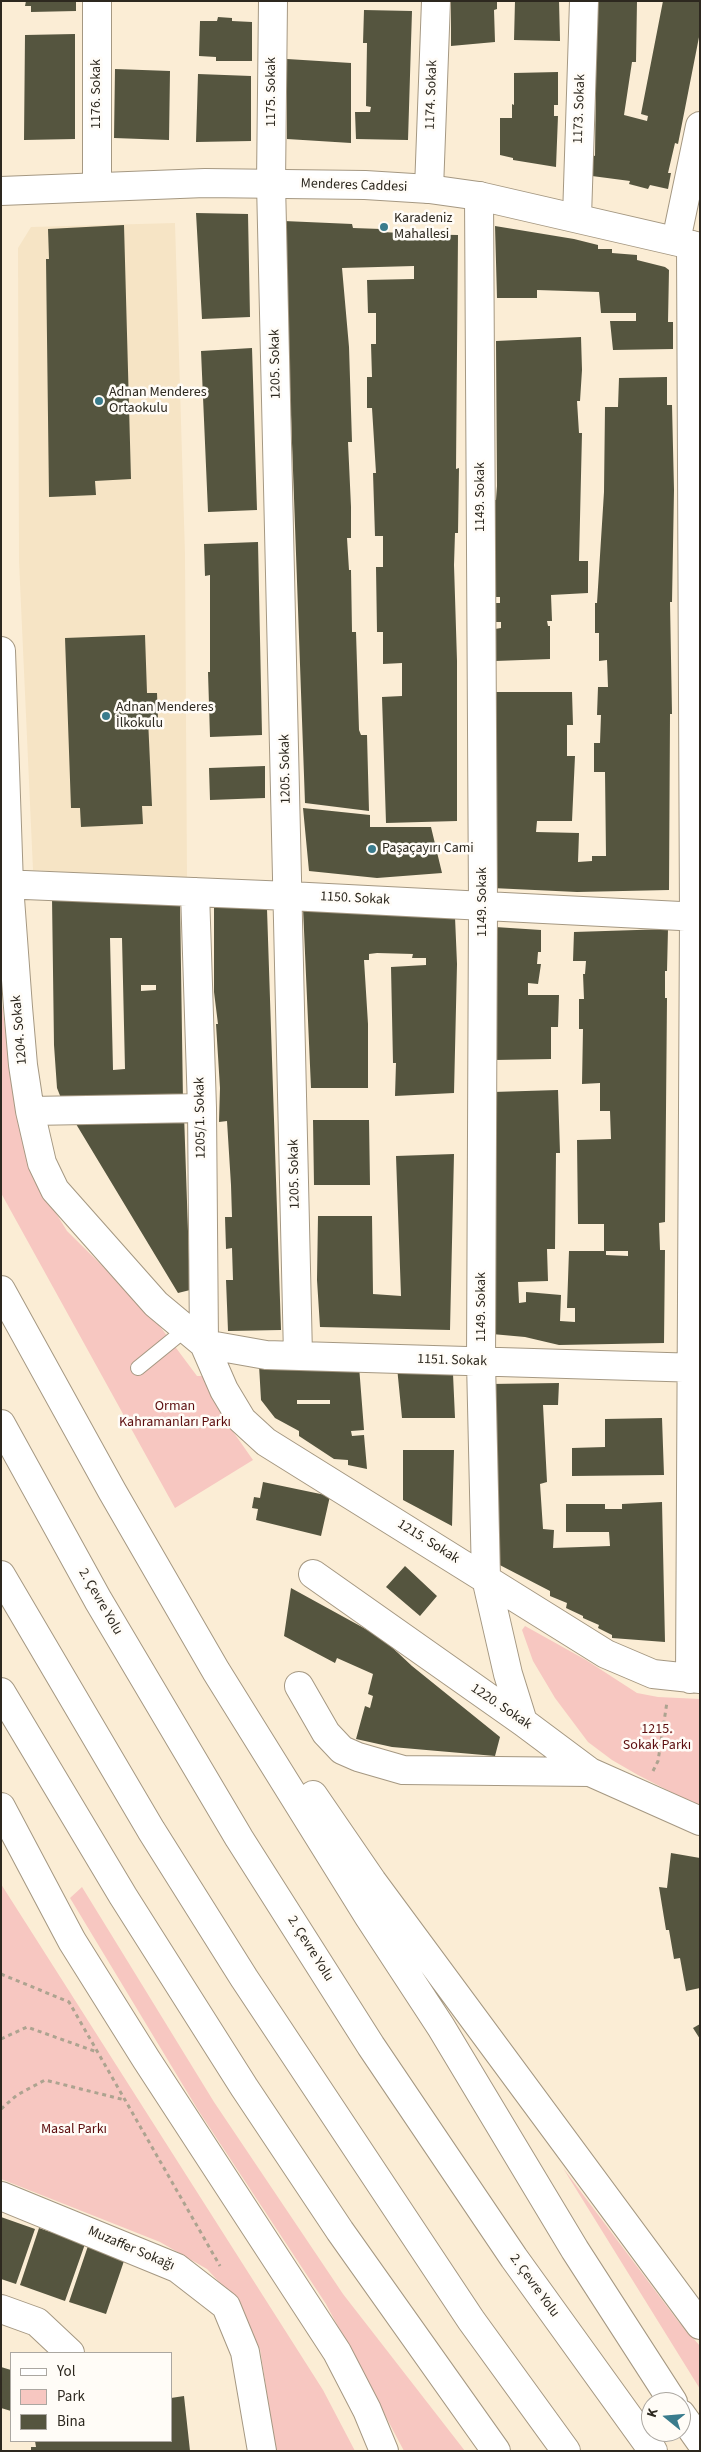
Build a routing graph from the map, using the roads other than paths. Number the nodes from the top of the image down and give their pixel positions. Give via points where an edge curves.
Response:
1 (97, 1) edge
2 (273, 1) edge
3 (436, 1) edge
4 (584, 1) edge
5 (700, 126) edge
6 (271, 183) junction
7 (97, 187) junction
8 (429, 189) junction
9 (1, 191) edge
10 (479, 196) junction
11 (577, 218) junction
12 (689, 244) edge
13 (1, 651) edge
14 (5, 885) edge
15 (195, 892) junction
16 (289, 896) junction
17 (483, 905) junction
18 (697, 917) edge
19 (202, 1108) junction
20 (30, 1111) junction
21 (1, 1290) edge
22 (195, 1336) junction
23 (298, 1355) junction
24 (481, 1362) junction
25 (138, 1368) dead end
26 (696, 1368) edge
27 (1, 1424) edge
28 (313, 1574) dead end
29 (1, 1575) edge
30 (486, 1578) junction
31 (216, 1671) junction
32 (687, 1678) edge
33 (299, 1686) dead end
34 (1, 1692) edge
35 (523, 1722) junction
36 (590, 1772) junction
37 (1, 1807) edge
38 (700, 1821) edge
39 (1, 2196) edge
40 (1, 2309) edge
41 (700, 2325) edge
42 (69, 2352) edge
43 (667, 2392) edge
44 (691, 2428) edge
45 (700, 2441) edge
46 (262, 2451) edge
47 (384, 2451) edge
48 (496, 2451) edge
49 (566, 2451) edge
50 (654, 2451) edge

1 - 7 main road, 1176. Sokak
2 - 6 main road, 1175. Sokak
3 - 8 main road, 1174. Sokak
4 - 11 main road, 1173. Sokak
5 - 12 main road
6 - 7 main road, Menderes Caddesi
6 - 8 main road, Menderes Caddesi
6 - 16 main road, 1205. Sokak
7 - 9 main road, Menderes Caddesi
8 - 10 main road, Menderes Caddesi
10 - 11 main road, Menderes Caddesi
10 - 17 main road, 1149. Sokak
11 - 12 main road, Menderes Caddesi
12 - 18 main road
13 - 14 main road, 1204. Sokak
14 - 15 main road, 1150. Sokak
14 - 20 main road, 1204. Sokak
15 - 16 main road, 1150. Sokak
15 - 19 main road, 1205/1. Sokak
16 - 17 main road, 1150. Sokak
16 - 23 main road, 1205. Sokak
17 - 18 main road, 1150. Sokak
17 - 24 main road, 1149. Sokak
18 - 26 main road
19 - 20 main road
19 - 22 main road, 1205/1. Sokak
20 - 22 main road, 1204. Sokak via 42,1163 55,1190 156,1304
21 - 31 main road
22 - 23 main road, 1151. Sokak via 266,1355
22 - 25 lane
22 - 30 main road, 1215. Sokak via 242,1420 266,1442
23 - 24 main road, 1151. Sokak
24 - 26 main road, 1151. Sokak
24 - 30 main road, 1149. Sokak
26 - 32 main road
27 - 50 main road, 2. Çevre Yolu via 98,1600 229,1821 371,2046 514,2258
28 - 35 main road, 1220. Sokak
29 - 49 main road via 151,1830 244,1978 471,2320
30 - 32 main road, 1215. Sokak via 606,1654 653,1674
30 - 35 main road, 1149. Sokak via 508,1674
31 - 41 main road via 270,1732 372,1881
31 - 43 main road
33 - 36 main road via 326,1733 342,1750 358,1757 403,1770
34 - 48 main road via 123,1896 250,2095 340,2232
35 - 36 main road, 1220. Sokak
36 - 38 main road, 1220. Sokak
37 - 47 main road via 72,1941 338,2352
39 - 46 main road, Muzaffer Sokağı via 176,2268 226,2306 245,2352
40 - 42 main road via 37,2322
44 - 45 main road

